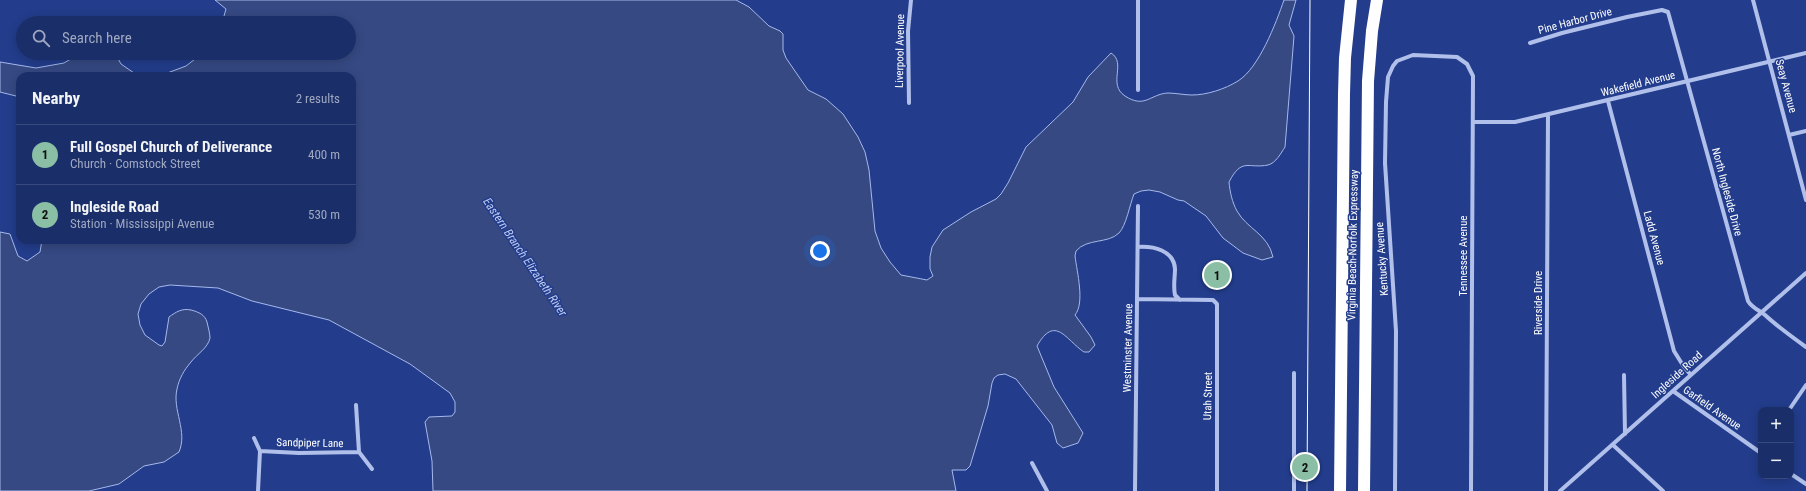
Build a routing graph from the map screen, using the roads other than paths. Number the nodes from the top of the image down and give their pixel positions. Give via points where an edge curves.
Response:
1 (911, 0) edge
2 (1138, 0) edge
3 (1351, 0) edge
4 (1377, 0) edge
5 (1753, 0) edge
6 (1669, 15) joint
7 (1530, 43) dead end
8 (1806, 53) edge
9 (1427, 55) joint
10 (1770, 61) junction
11 (1687, 82) junction
12 (1138, 90) dead end
13 (1608, 101) junction
14 (909, 103) dead end
15 (1548, 115) junction
16 (1473, 122) junction
17 (1806, 131) edge
18 (1790, 135) junction
19 (1806, 200) edge
20 (1138, 206) dead end
21 (1138, 247) junction
22 (1806, 273) edge
23 (1137, 299) junction
24 (1180, 300) junction
25 (1761, 312) junction
26 (1806, 347) edge
27 (1294, 373) dead end
28 (1624, 375) dead end
29 (1691, 375) junction
30 (1806, 385) edge
31 (1673, 391) junction
32 (356, 405) dead end
33 (1791, 407) edge
34 (1625, 434) junction
35 (254, 438) dead end
36 (1612, 445) junction
37 (1758, 450) edge
38 (260, 451) junction
39 (359, 452) junction
40 (1032, 463) dead end
41 (372, 469) dead end
42 (1794, 476) edge
43 (1806, 484) edge
44 (1340, 487) edge
45 (1364, 487) edge
46 (258, 491) edge
47 (1047, 491) edge
48 (1135, 491) edge
49 (1217, 491) edge
50 (1294, 491) edge
51 (1394, 491) edge
52 (1471, 491) edge
53 (1546, 491) edge
54 (1560, 491) edge
55 (1663, 491) edge

1 - 14 street, Liverpool Avenue via 908,31
2 - 12 street
3 - 44 highway, Virginia Beach-Norfolk Expressway via 1344,94
4 - 45 highway, Virginia Beach-Norfolk Expressway via 1368,81
5 - 10 street, Seay Avenue
6 - 7 street, Pine Harbor Drive via 1662,10 1562,32
6 - 11 street, North Ingleside Drive
8 - 10 street, Wakefield Avenue
9 - 16 street, Tennessee Avenue via 1451,55 1467,64 1473,76
9 - 51 street, Kentucky Avenue via 1413,54 1397,61 1390,72 1386,93 1385,162 1396,331
10 - 11 street, Wakefield Avenue
10 - 18 street, Seay Avenue
11 - 13 street, Wakefield Avenue
11 - 25 street, North Ingleside Drive via 1744,289 1750,305
13 - 15 street, Wakefield Avenue
13 - 29 street, Ladd Avenue via 1674,351
15 - 16 street, Wakefield Avenue via 1506,123
15 - 53 street, Riverside Drive
16 - 52 street, Tennessee Avenue
17 - 18 street
18 - 19 street, Seay Avenue
20 - 21 street, Westminster Avenue
21 - 23 street, Westminster Avenue
21 - 24 street via 1159,249 1170,257 1175,267 1175,295
22 - 25 street, Ingleside Road
23 - 24 street
23 - 48 street, Westminster Avenue
24 - 49 street, Utah Street via 1216,301
25 - 26 street, North Ingleside Drive
25 - 29 street, Ingleside Road
27 - 50 street
28 - 34 street
29 - 31 street, Ingleside Road
30 - 33 street
31 - 34 street, Ingleside Road
31 - 37 street, Garfield Avenue
32 - 39 street, Sandpiper Lane
34 - 36 street, Ingleside Road
35 - 38 street
36 - 54 street, Ingleside Road
36 - 55 street
38 - 39 street, Sandpiper Lane
38 - 46 street
39 - 41 street, Sandpiper Lane
40 - 47 street
42 - 43 street

